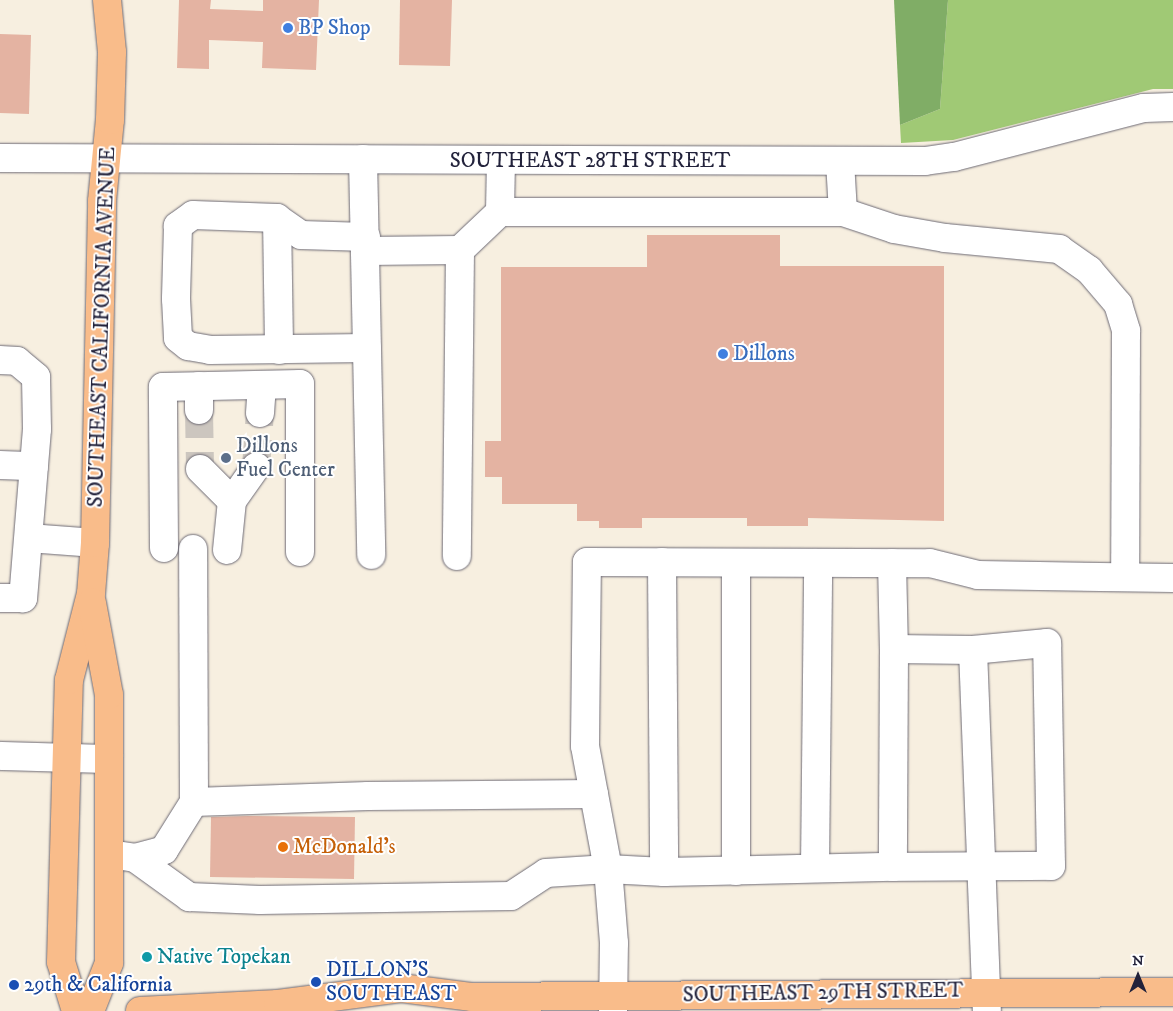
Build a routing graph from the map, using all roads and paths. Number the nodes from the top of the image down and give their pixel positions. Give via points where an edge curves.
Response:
1 (107, 0) edge
2 (1173, 107) edge
3 (107, 157) junction
4 (0, 158) edge
5 (363, 159) junction
6 (501, 160) junction
7 (840, 162) junction
8 (500, 212) junction
9 (842, 212) junction
10 (277, 218) junction
11 (366, 244) junction
12 (460, 250) junction
13 (368, 348) junction
14 (279, 350) junction
15 (0, 360) edge
16 (262, 385) junction
17 (260, 413) tunnel mouth
18 (0, 465) edge
19 (34, 466) junction
20 (256, 468) tunnel mouth
21 (200, 469) tunnel mouth
22 (232, 501) junction
23 (29, 538) junction
24 (95, 543) junction
25 (164, 548) dead end
26 (193, 549) dead end
27 (227, 550) dead end
28 (300, 552) dead end
29 (371, 555) dead end
30 (457, 556) dead end
31 (662, 562) junction
32 (736, 562) junction
33 (818, 563) junction
34 (892, 563) junction
35 (1125, 575) junction
36 (1173, 578) edge
37 (91, 594) junction
38 (0, 598) edge
39 (894, 649) junction
40 (974, 650) junction
41 (0, 756) edge
42 (67, 758) junction
43 (109, 758) junction
44 (594, 794) junction
45 (194, 802) junction
46 (122, 856) junction
47 (893, 866) junction
48 (815, 868) junction
49 (982, 868) junction
50 (608, 869) junction
51 (736, 871) junction
52 (664, 872) junction
53 (1173, 992) edge
54 (472, 997) junction
55 (986, 1001) edge
56 (614, 1003) edge
57 (76, 1011) edge
58 (90, 1011) edge
59 (140, 1011) edge
60 (435, 1011) edge

1 - 3 main road, SOUTHEAST CALIFORNIA AVENUE via 112,52
2 - 7 street, SOUTHEAST 28TH STREET via 1144,108 954,157 925,161
3 - 4 street, SOUTHEAST 28TH STREET
3 - 5 street, SOUTHEAST 28TH STREET
3 - 24 main road, SOUTHEAST CALIFORNIA AVENUE via 102,201
5 - 6 street, SOUTHEAST 28TH STREET
5 - 11 street
6 - 7 street, SOUTHEAST 28TH STREET
6 - 8 street
7 - 9 street
8 - 9 street
8 - 12 street
9 - 35 street via 894,229 944,238 1059,249 1089,270 1118,304 1126,331
10 - 11 street via 301,235
10 - 14 street
10 - 14 street via 193,215 185,218 178,226 176,299 178,338 188,346 210,350
11 - 12 street
11 - 13 street
12 - 30 street
13 - 14 street
13 - 29 street
15 - 19 street via 18,361 36,377
16 - 17 street
16 - 25 street via 199,398 163,387
16 - 28 street via 300,384
18 - 19 street
19 - 23 street
20 - 22 street
21 - 22 street
22 - 27 street
23 - 24 street
23 - 38 street via 23,598
24 - 37 main road, SOUTHEAST CALIFORNIA AVENUE
26 - 45 street
31 - 32 street
31 - 44 street via 587,562 585,746
31 - 52 street
32 - 33 street
32 - 51 street
33 - 34 street
33 - 48 street
34 - 35 street via 930,563 978,576
34 - 39 street
35 - 36 street
37 - 42 main road, SOUTHEAST CALIFORNIA AVENUE via 69,680
37 - 43 main road, SOUTHEAST CALIFORNIA AVENUE via 109,695
39 - 40 street
39 - 47 street
40 - 49 street
40 - 49 street via 1047,643 1051,866
41 - 42 street
42 - 43 street
42 - 57 main road, SOUTHEAST CALIFORNIA AVENUE via 61,962
43 - 46 main road, SOUTHEAST CALIFORNIA AVENUE
44 - 45 street via 368,796
44 - 50 street
45 - 46 street via 164,850
46 - 50 street via 189,897 408,900 511,896 546,873
46 - 58 main road, SOUTHEAST CALIFORNIA AVENUE via 109,962
47 - 48 street
47 - 49 street
48 - 51 street
49 - 55 street
50 - 52 street
50 - 56 street via 614,943
51 - 52 street
53 - 55 main road, SOUTHEAST 29TH STREET
54 - 56 main road, SOUTHEAST 29TH STREET
54 - 59 main road, SOUTHEAST 29TH STREET via 401,988 278,1004
54 - 60 main road, SOUTHEAST 29TH STREET
55 - 56 main road, SOUTHEAST 29TH STREET

